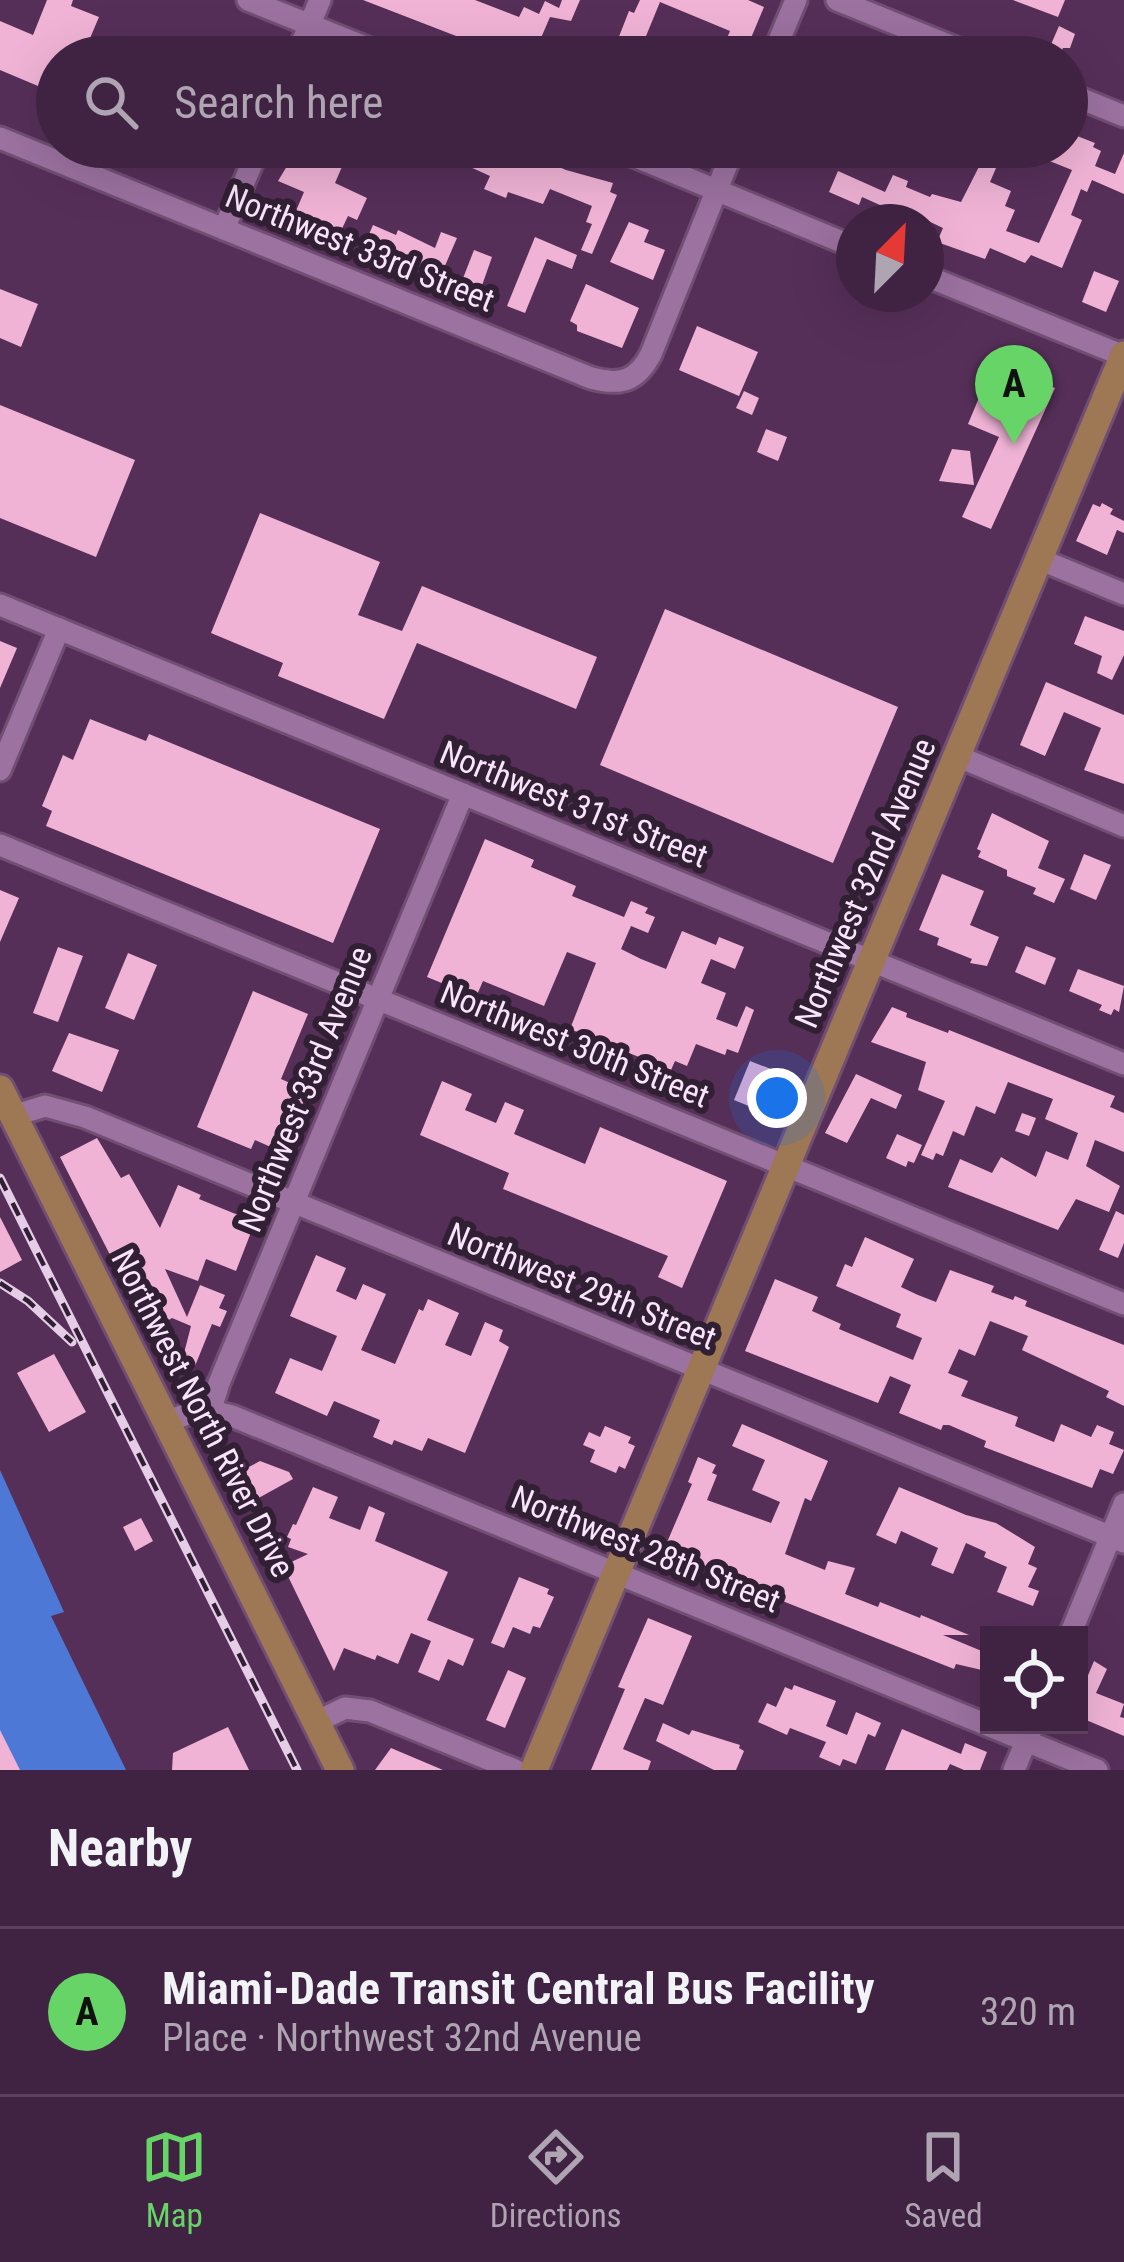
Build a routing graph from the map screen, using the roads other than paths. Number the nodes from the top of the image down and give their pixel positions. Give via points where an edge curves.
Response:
1 (248, 0) edge
2 (320, 0) edge
3 (796, 0) edge
4 (837, 0) edge
5 (310, 25) junction
6 (305, 36) edge
7 (338, 36) edge
8 (781, 36) edge
9 (926, 36) edge
10 (1088, 101) edge
11 (1124, 116) edge
12 (0, 138) edge
13 (36, 153) edge
14 (74, 168) edge
15 (250, 168) edge
16 (664, 168) edge
17 (726, 168) edge
18 (718, 190) junction
19 (224, 229) junction
20 (836, 239) edge
21 (944, 283) edge
22 (1124, 356) edge
23 (1039, 559) junction
24 (1124, 593) edge
25 (0, 605) edge
26 (59, 629) junction
27 (957, 756) junction
28 (0, 770) edge
29 (463, 794) junction
30 (1124, 826) edge
31 (0, 845) edge
32 (872, 961) junction
33 (378, 999) junction
34 (1124, 1064) edge
35 (0, 1089) edge
36 (13, 1116) junction
37 (786, 1166) junction
38 (294, 1202) junction
39 (1124, 1304) edge
40 (700, 1370) junction
41 (212, 1409) junction
42 (167, 1421) junction
43 (1124, 1504) edge
44 (1117, 1539) edge
45 (616, 1572) junction
46 (1074, 1626) edge
47 (980, 1714) edge
48 (316, 1722) junction
49 (1029, 1734) edge
50 (1031, 1734) edge
51 (340, 1770) edge
52 (514, 1770) edge
53 (534, 1770) edge
54 (1014, 1770) edge
55 (1096, 1770) edge

1 - 5 street
2 - 5 street
3 - 8 street
4 - 9 street
5 - 6 street
5 - 7 street
10 - 11 street
12 - 13 street, Northwest 33rd Street
14 - 19 street, Northwest 33rd Street
15 - 19 street
16 - 18 street
17 - 18 street
18 - 19 street, Northwest 33rd Street via 651,354 630,380 591,378
18 - 20 street
21 - 22 street
22 - 23 main road, Northwest 32nd Avenue
23 - 24 street
23 - 27 main road, Northwest 32nd Avenue
25 - 26 street, Northwest 31st Street
26 - 28 street
26 - 29 street, Northwest 31st Street
27 - 30 street
27 - 32 main road, Northwest 32nd Avenue
29 - 32 street, Northwest 31st Street
29 - 33 street, Northwest 33rd Avenue
31 - 33 street, Northwest 30th Street
32 - 34 street, Northwest 31st Street
32 - 37 main road, Northwest 32nd Avenue
33 - 37 street, Northwest 30th Street
33 - 38 street, Northwest 33rd Avenue
35 - 36 main road, Northwest North River Drive
36 - 38 street, Northwest 29th Street via 60,1108
36 - 42 main road, Northwest North River Drive
37 - 39 street, Northwest 30th Street
37 - 40 main road, Northwest 32nd Avenue
38 - 40 street, Northwest 29th Street
38 - 41 street, Northwest 33rd Avenue
40 - 44 street, Northwest 29th Street
40 - 45 main road, Northwest 32nd Avenue
41 - 42 street
41 - 45 street, Northwest 28th Street
42 - 48 main road, Northwest North River Drive
43 - 44 street
44 - 46 street
45 - 47 street, Northwest 28th Street
45 - 53 main road, Northwest 32nd Avenue
48 - 51 main road, Northwest North River Drive
48 - 52 street via 357,1708
49 - 54 street
50 - 55 street, Northwest 28th Street

